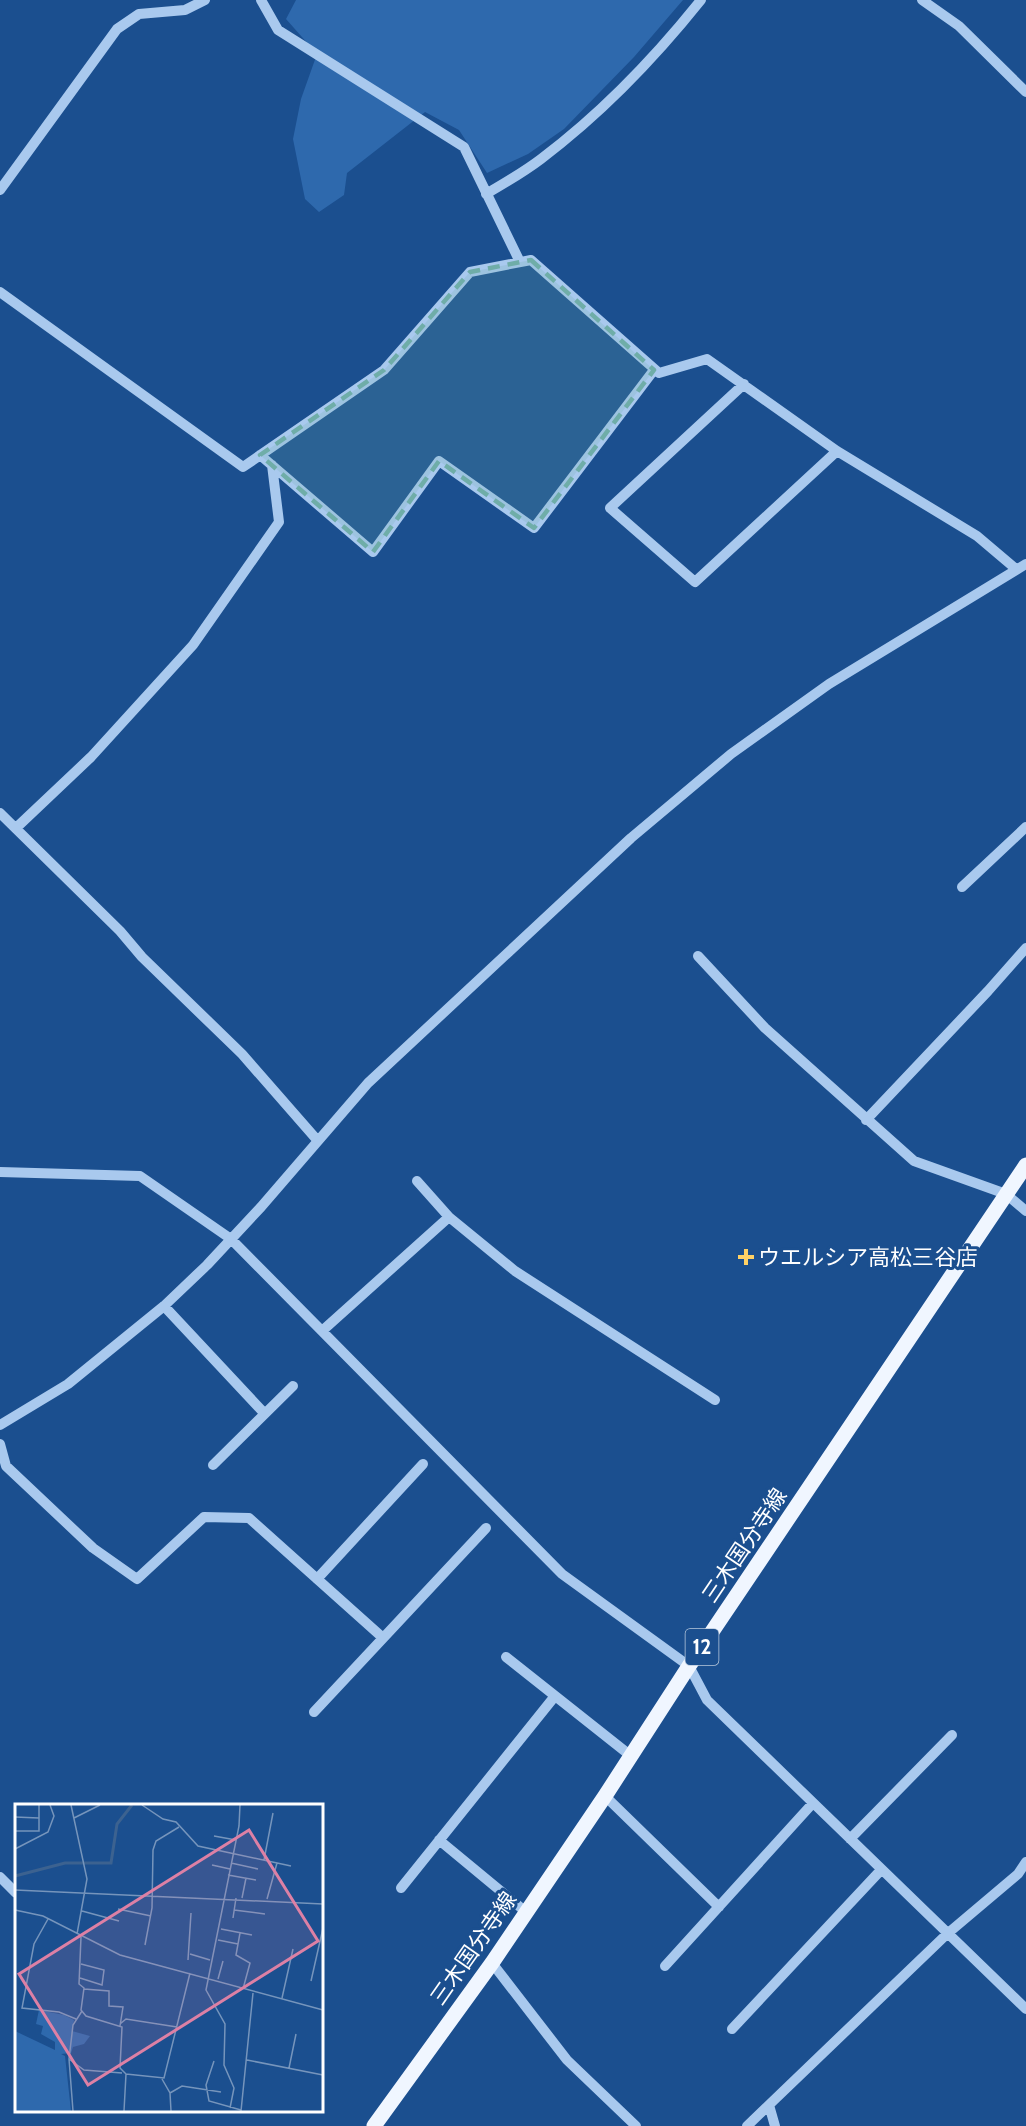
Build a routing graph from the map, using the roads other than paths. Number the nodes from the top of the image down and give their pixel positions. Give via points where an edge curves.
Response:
1 (205, 0) edge
2 (261, 0) edge
3 (701, 0) edge
4 (922, 0) edge
5 (1026, 92) edge
6 (0, 190) edge
7 (486, 194) junction
8 (520, 262) junction
9 (0, 292) edge
10 (654, 370) junction
11 (744, 384) junction
12 (837, 451) junction
13 (261, 455) junction
14 (272, 465) junction
15 (1021, 567) edge
16 (0, 813) edge
17 (1026, 827) edge
18 (16, 828) junction
19 (962, 887) dead end
20 (1026, 948) edge
21 (698, 956) dead end
22 (866, 1120) junction
23 (318, 1141) junction
24 (1026, 1165) edge
25 (0, 1172) edge
26 (417, 1181) dead end
27 (1006, 1194) junction
28 (1026, 1211) edge
29 (449, 1217) junction
30 (231, 1239) junction
31 (164, 1306) junction
32 (322, 1330) junction
33 (293, 1386) dead end
34 (715, 1400) dead end
35 (264, 1413) junction
36 (0, 1425) edge
37 (0, 1444) edge
38 (213, 1464) dead end
39 (423, 1464) dead end
40 (486, 1528) dead end
41 (317, 1579) junction
42 (382, 1637) junction
43 (506, 1657) dead end
44 (689, 1666) junction
45 (555, 1696) junction
46 (314, 1712) dead end
47 (952, 1735) dead end
48 (631, 1756) junction
49 (605, 1796) junction
50 (813, 1803) junction
51 (850, 1839) junction
52 (439, 1840) junction
53 (1026, 1862) edge
54 (881, 1870) junction
55 (0, 1877) edge
56 (1022, 1877) edge
57 (401, 1888) dead end
58 (15, 1892) edge
59 (719, 1907) junction
60 (526, 1912) junction
61 (947, 1934) junction
62 (492, 1963) junction
63 (665, 1966) dead end
64 (1026, 1992) edge
65 (1022, 2005) edge
66 (732, 2029) dead end
67 (769, 2105) junction
68 (374, 2126) edge
69 (636, 2126) edge
70 (747, 2126) edge
71 (775, 2126) edge

1 - 6 street via 185,10 139,14 117,29
2 - 7 street via 278,30 464,147
3 - 7 street via 671,38 604,108 539,161
4 - 5 street via 959,26
7 - 8 street
8 - 10 street via 531,260
8 - 13 street via 470,272 384,370
9 - 13 street via 243,467
10 - 11 street via 659,374 707,359
10 - 14 street via 534,528 440,461 373,552
11 - 12 street
11 - 12 street via 610,508 695,582
12 - 15 street
13 - 14 street
14 - 18 street via 279,522 273,532 193,645 91,756
15 - 23 street via 829,684 731,753 631,838 376,1075
16 - 18 street
17 - 19 street
18 - 23 street via 242,1054
20 - 22 street
21 - 22 street via 765,1028
22 - 27 street via 914,1161
23 - 30 street
24 - 27 main road, 三木国分寺線 / 12
25 - 30 street via 140,1176
26 - 29 street
27 - 28 street
27 - 44 main road, 三木国分寺線 / 12
29 - 32 street
29 - 34 street via 515,1271
30 - 31 street
30 - 32 street
31 - 35 street
31 - 36 street via 68,1384
32 - 44 street via 562,1574
33 - 35 street
35 - 38 street
37 - 41 street via 6,1466 93,1548 137,1579 204,1517 249,1518
39 - 41 street
40 - 42 street
41 - 42 street
42 - 46 street
43 - 45 street
44 - 48 main road, 三木国分寺線 / 12
44 - 50 street via 707,1700
45 - 48 street
45 - 52 street
47 - 51 street
48 - 49 main road, 三木国分寺線 / 12
49 - 59 street
49 - 60 main road, 三木国分寺線 / 12
50 - 51 street
50 - 59 street
51 - 54 street
52 - 57 street
52 - 60 street
53 - 56 street
54 - 61 street
54 - 66 street
55 - 58 street
56 - 61 street
59 - 63 street
60 - 62 main road, 三木国分寺線 / 12
61 - 65 street
61 - 67 street
62 - 68 main road, 三木国分寺線 / 12
62 - 69 street via 567,2060
64 - 65 street
67 - 70 street
67 - 71 street

